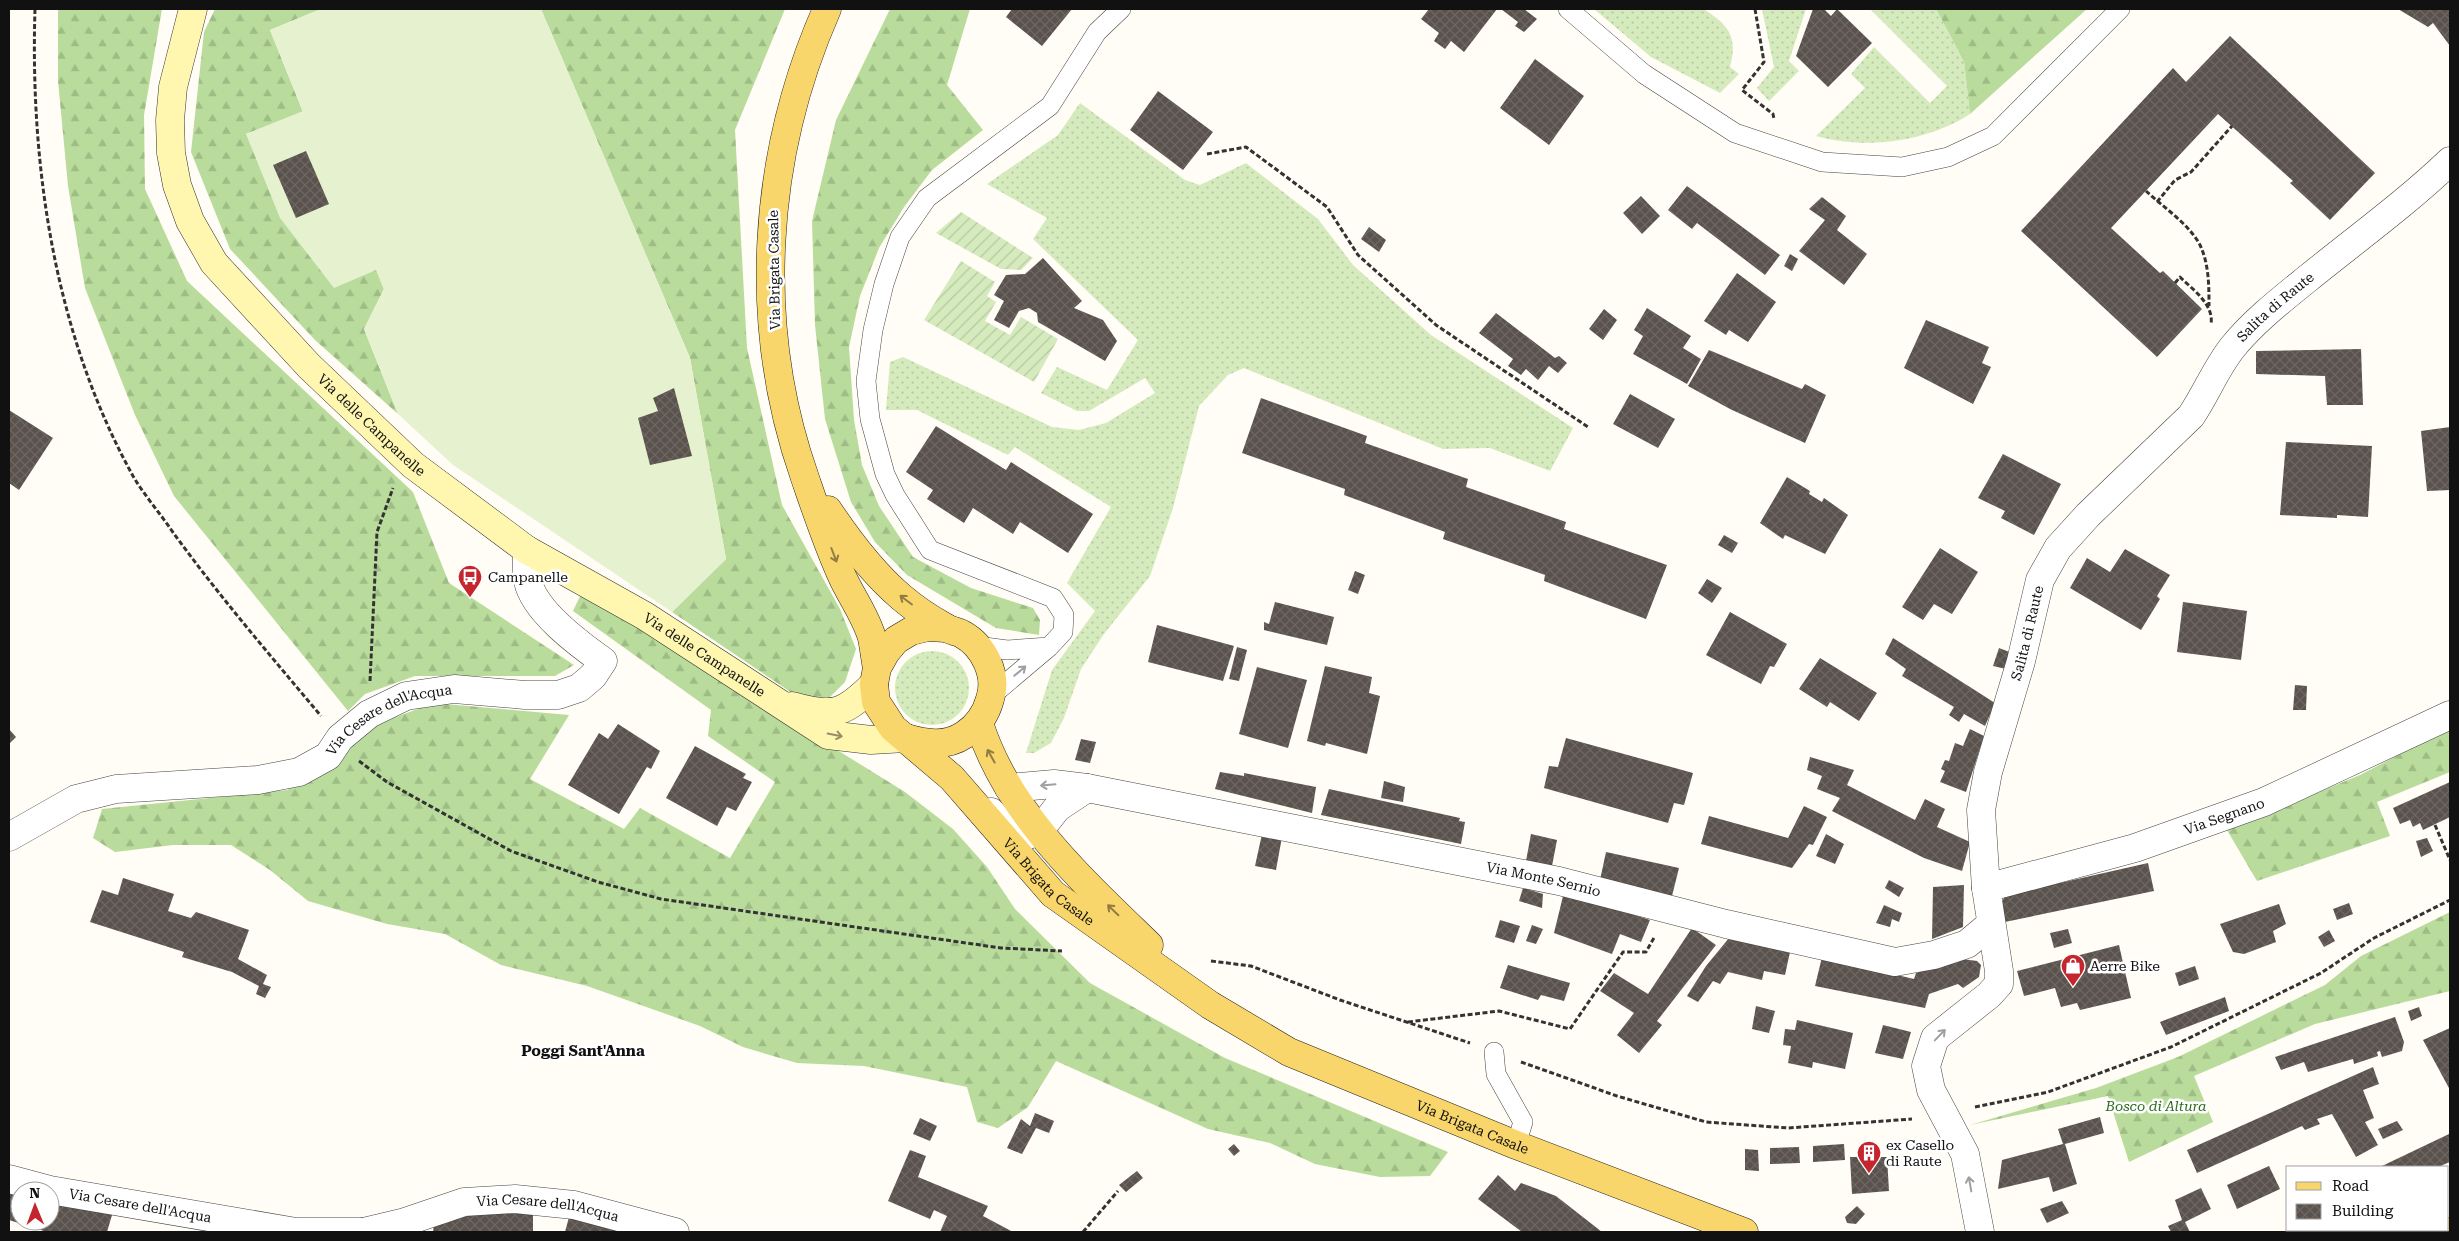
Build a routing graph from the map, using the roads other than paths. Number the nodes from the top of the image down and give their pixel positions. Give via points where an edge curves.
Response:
1 (193, 9) edge
2 (826, 9) edge
3 (1121, 9) edge
4 (1568, 9) edge
5 (2120, 9) edge
6 (2450, 161) edge
7 (804, 476) junction
8 (527, 550) junction
9 (946, 628) junction
10 (977, 646) junction
11 (1049, 647) junction
12 (876, 676) junction
13 (991, 696) junction
14 (778, 702) junction
15 (2450, 715) edge
16 (979, 723) junction
17 (906, 738) junction
18 (1009, 788) junction
19 (1086, 788) junction
20 (1039, 831) junction
21 (9, 837) edge
22 (1986, 888) junction
23 (1991, 924) junction
24 (1210, 1005) junction
25 (1494, 1052) road end
26 (1516, 1145) junction
27 (9, 1179) edge
28 (1734, 1231) edge
29 (363, 1232) edge
30 (675, 1232) edge
31 (1980, 1232) edge

1 - 8 street, Via delle Campanelle via 174,87 171,153 177,185 190,221 214,263 309,366 412,465
2 - 7 main road, Via Brigata Casale via 792,101 778,168 771,241 776,354 783,398
3 - 11 lane via 1097,32 1050,106 927,198 900,237 873,330 866,381 870,419 885,474 930,550 1053,598 1064,615 1063,632
4 - 5 lane via 1644,74 1735,133 1822,162 1902,167 1948,157 1993,136
6 - 22 street, Salita di Raute via 2414,195 2269,309 2233,347 2211,377 2202,399 2190,416 2058,548 2040,580 1988,772 1981,810
9 -> 7 main road, Via Brigata Casale via 901,597 849,541
7 -> 12 main road, Via Brigata Casale via 841,573 872,637
8 - 14 street, Via delle Campanelle via 645,616
8 - 21 street, Via Cesare dell'Acqua via 528,582 544,611 579,644 603,661 593,676 578,688 558,695 454,689 406,696 369,714 340,738 328,756 299,772 258,780 116,789 76,799
9 - 10 main road, Via Brigata Casale
9 - 12 main road, Via Brigata Casale via 920,629 896,640 886,652
10 - 11 lane via 1008,650
10 - 13 main road, Via Brigata Casale via 992,678
13 -> 11 lane
12 - 14 street, Via delle Campanelle via 842,711 815,713
12 - 17 main road, Via Brigata Casale via 876,702 893,728
13 - 16 main road, Via Brigata Casale
14 -> 17 street, Via delle Campanelle via 828,735 871,740
15 - 22 street, Via Segnano via 2264,802 2136,848
16 - 17 main road, Via Brigata Casale via 964,736 945,743 925,744
18 -> 16 main road, Via Brigata Casale via 986,747
17 - 20 street via 948,766 1007,831 1025,836
17 - 24 main road, Via Brigata Casale via 952,778 1053,894
19 -> 18 street, Via Monte Sernio via 1054,784
18 - 20 main road, Via Brigata Casale
19 - 20 street via 1057,808
19 - 23 street, Via Monte Sernio via 1559,880 1726,924 1895,962 1934,955 1967,944
24 -> 20 main road, Via Brigata Casale via 1087,885
22 - 23 street, Salita di Raute
31 -> 23 street, Salita di Raute via 1965,1154 1931,1090 1926,1066 1935,1038 1999,984
24 - 26 main road, Via Brigata Casale via 1289,1052
25 - 26 lane via 1496,1074 1523,1122
26 - 28 main road, Via Brigata Casale
27 - 29 street, Via Cesare dell'Acqua via 50,1190 296,1232
29 - 30 street, Via Cesare dell'Acqua via 464,1202 515,1199 574,1205

